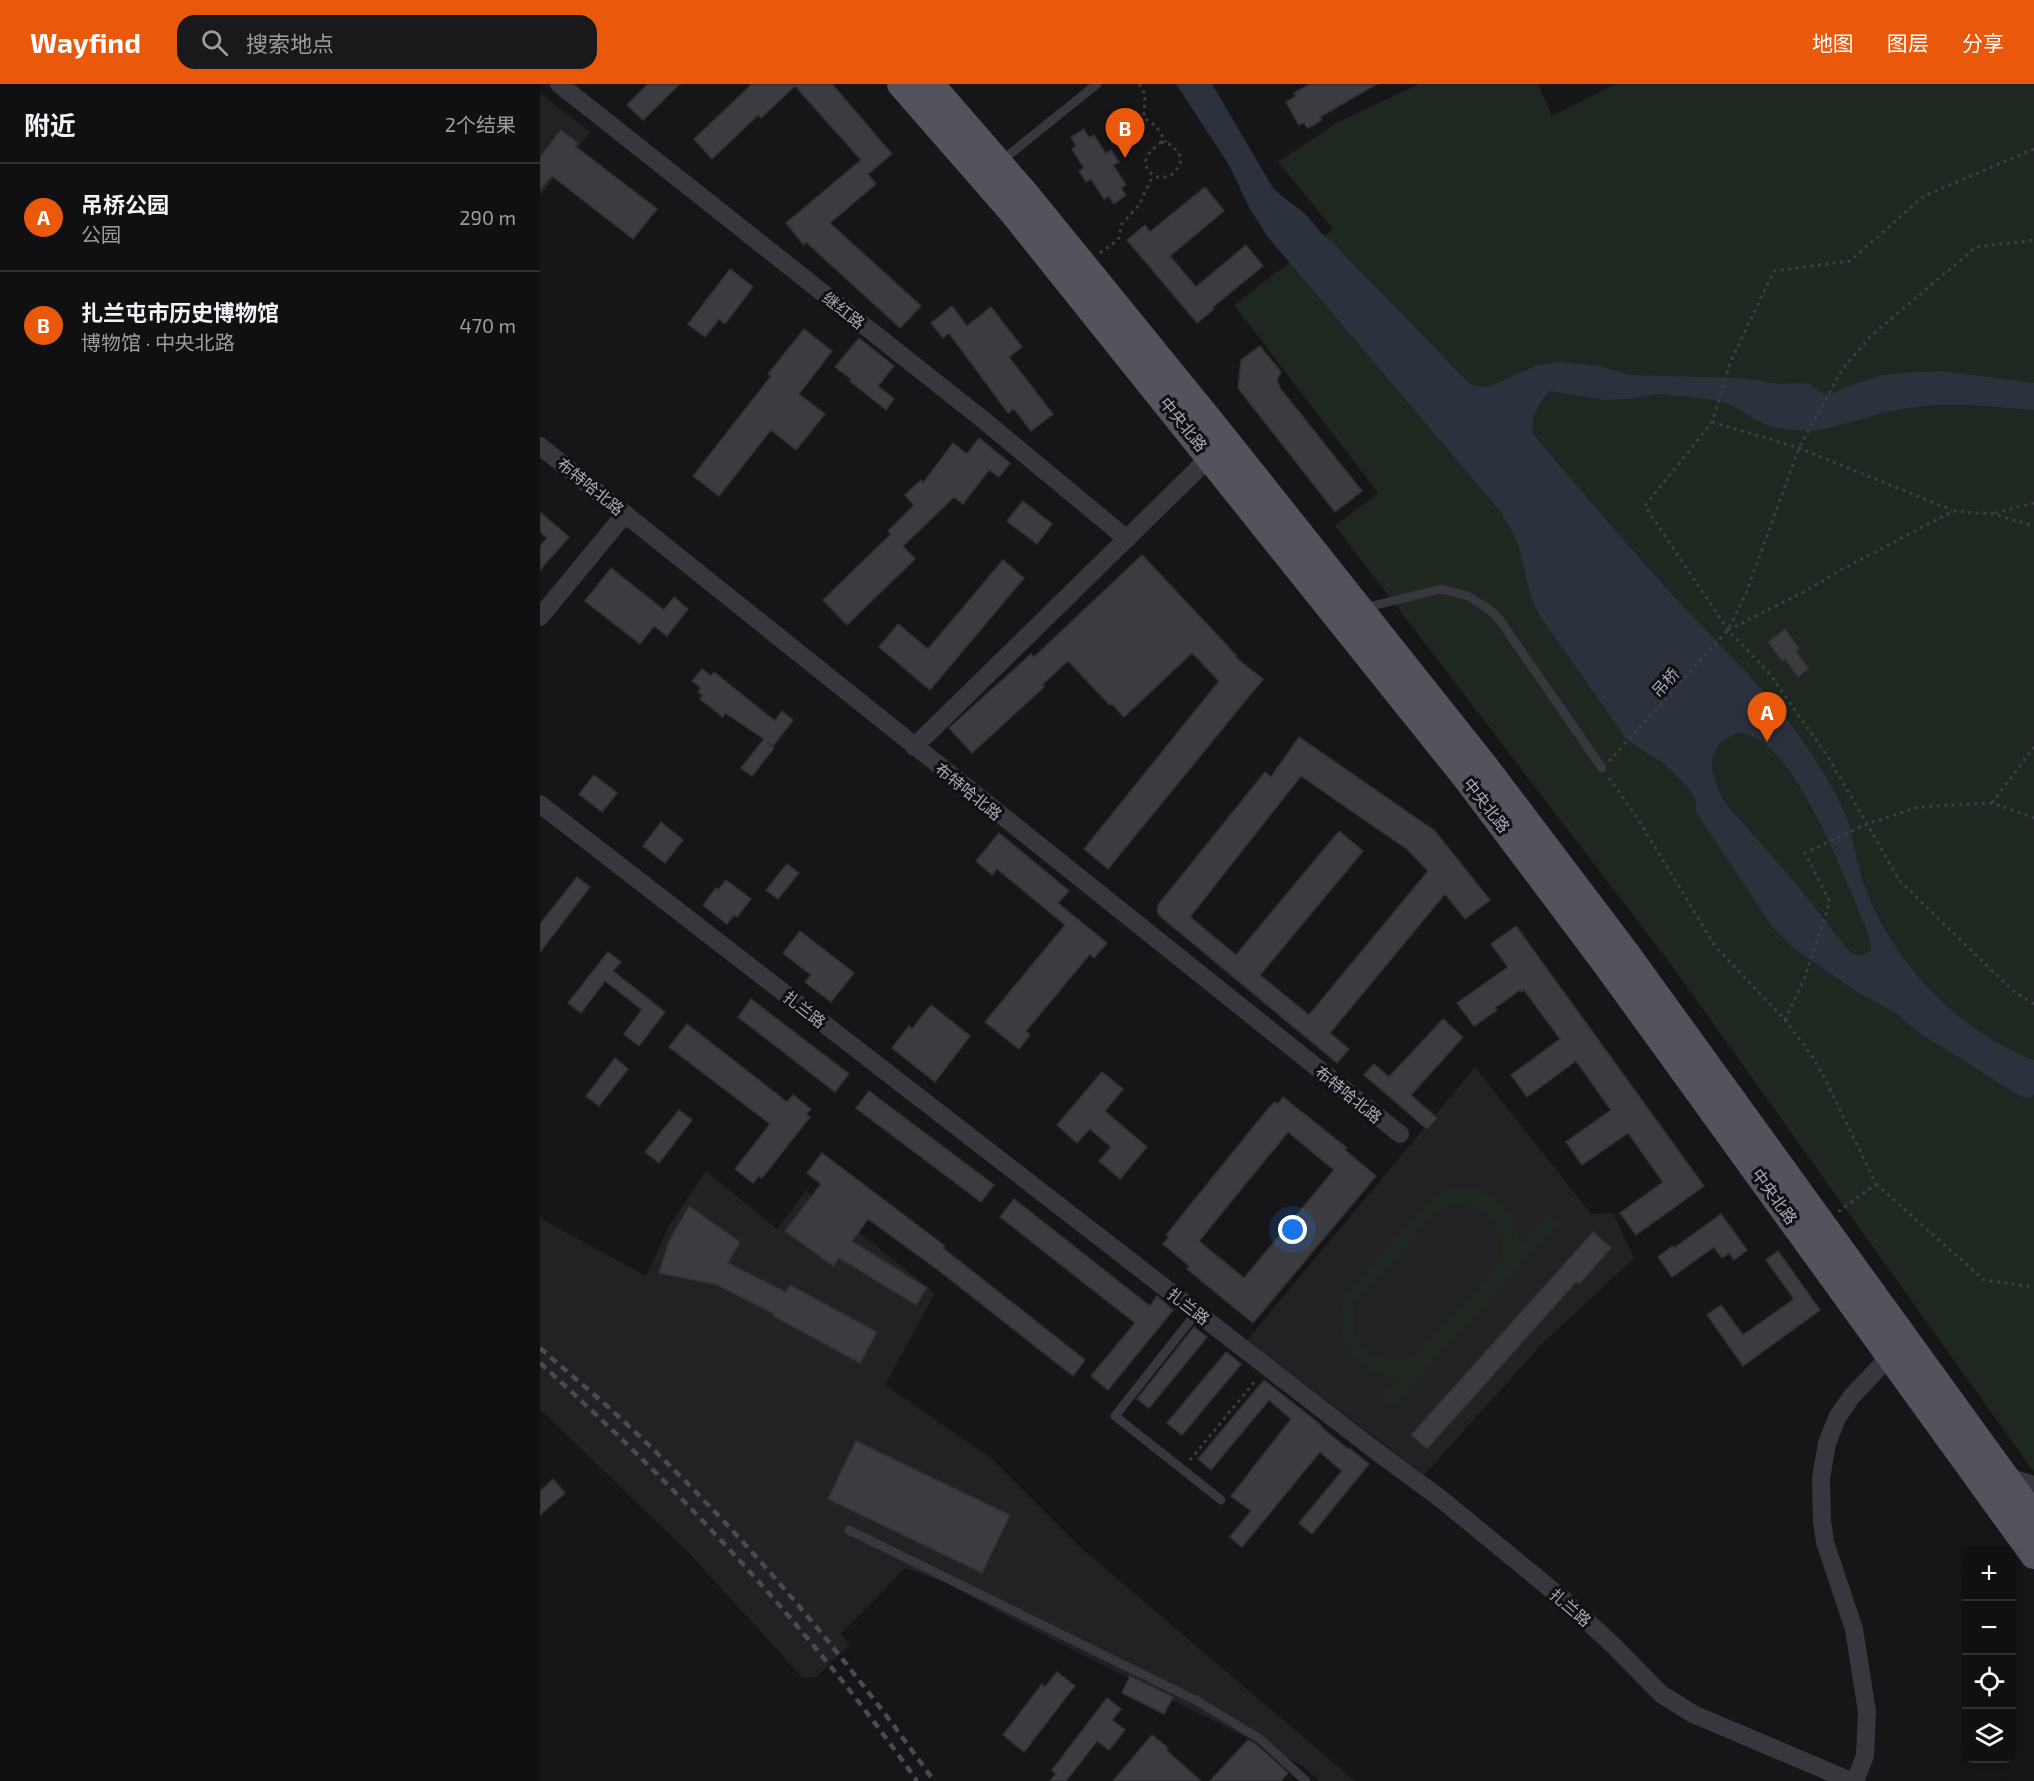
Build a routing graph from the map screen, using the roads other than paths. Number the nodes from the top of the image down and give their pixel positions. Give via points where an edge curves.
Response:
1 (559, 84) edge
2 (901, 84) edge
3 (930, 84) edge
4 (1097, 84) edge
5 (998, 163) junction
6 (540, 446) edge
7 (1210, 457) junction
8 (625, 514) junction
9 (1127, 539) junction
10 (1359, 609) junction
11 (540, 617) edge
12 (914, 747) junction
13 (1602, 768) road end
14 (540, 804) edge
15 (1400, 1134) dead end
16 (1197, 1312) junction
17 (1891, 1355) junction
18 (2005, 1476) junction
19 (2034, 1485) edge
20 (1221, 1500) dead end
21 (2034, 1517) edge
22 (849, 1530) dead end
23 (2034, 1555) edge
24 (1306, 1781) edge
25 (1853, 1781) edge

1 - 9 street, 继红路 via 981,418
2 - 7 main road, 中央北路 via 1011,210
3 - 5 main road, 中央北路
4 - 5 lane
5 - 10 main road, 中央北路
6 - 8 street, 布特哈北路
7 - 9 street
7 - 17 main road, 中央北路 via 1535,867
8 - 11 street
8 - 12 street, 布特哈北路
9 - 12 street
10 - 13 lane via 1441,589 1480,602 1499,619
10 - 18 main road, 中央北路 via 1559,863
12 - 15 street, 布特哈北路
14 - 16 street, 扎兰路
16 - 20 lane via 1114,1416
16 - 25 street, 扎兰路 via 1441,1499 1563,1599 1671,1702
17 - 23 main road, 中央北路
17 - 25 street via 1838,1416 1827,1443 1821,1479 1825,1542 1854,1629 1867,1712 1865,1756
18 - 19 street
18 - 21 main road, 中央北路
22 - 24 lane via 1199,1702 1260,1739

